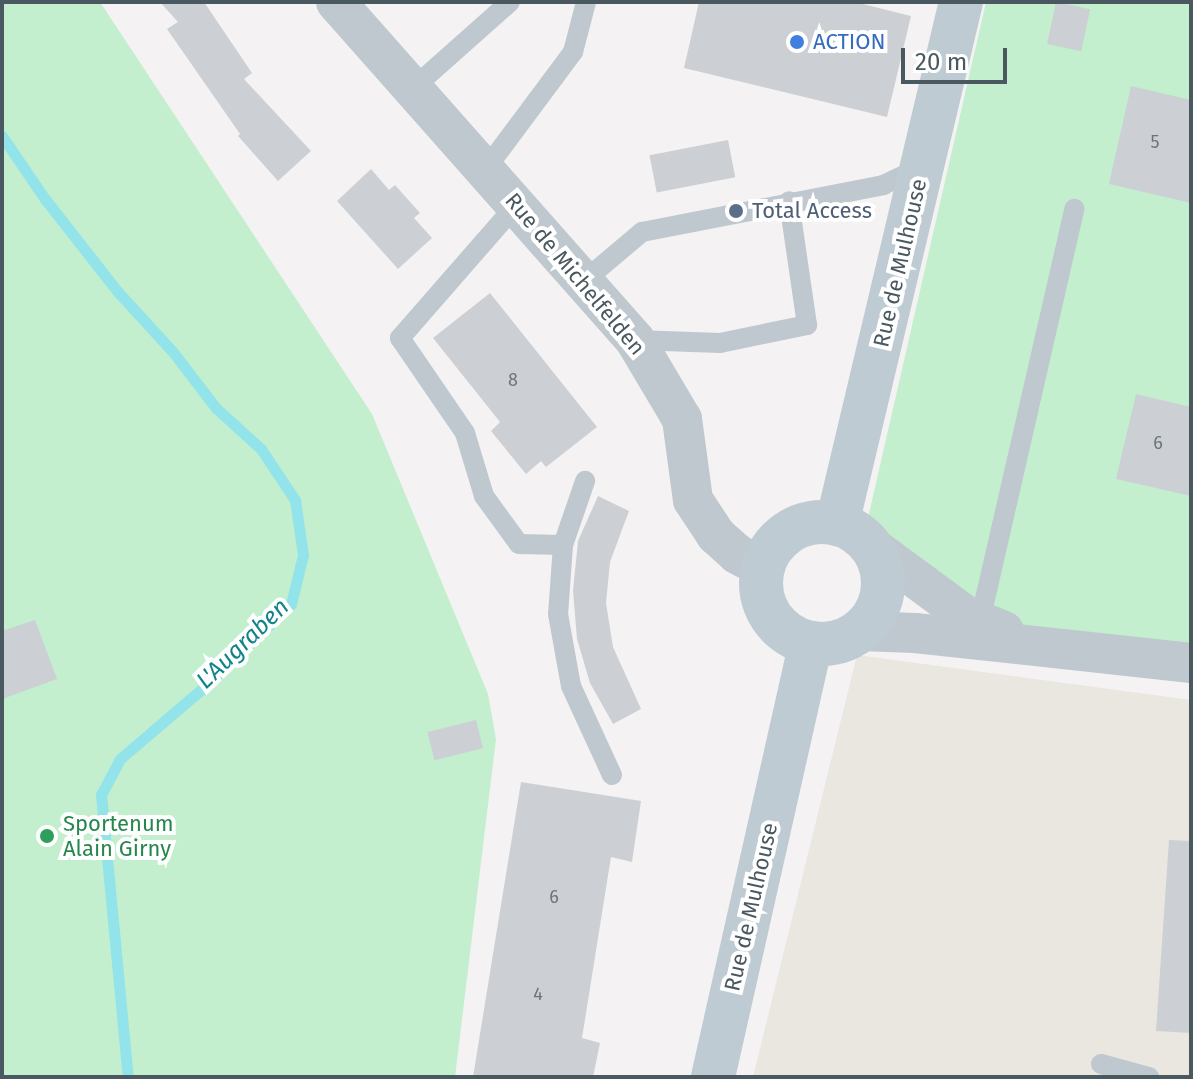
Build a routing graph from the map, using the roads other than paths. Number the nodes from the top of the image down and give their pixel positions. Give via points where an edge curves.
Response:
1 (336, 2) edge
2 (510, 2) edge
3 (586, 2) edge
4 (961, 2) edge
5 (412, 89) junction
6 (923, 167) junction
7 (485, 170) junction
8 (789, 201) junction
9 (517, 204) junction
10 (1074, 209) dead end
11 (585, 280) junction
12 (635, 340) junction
13 (585, 481) dead end
14 (854, 535) junction
15 (563, 545) junction
16 (763, 568) junction
17 (980, 621) junction
18 (861, 631) junction
19 (811, 643) junction
20 (1041, 646) junction
21 (1191, 663) edge
22 (612, 775) dead end
23 (1101, 1064) dead end
24 (713, 1077) edge
25 (1149, 1077) edge

1 - 5 street, Rue de Michelfelden
2 - 5 lane
3 - 7 lane via 573,52
4 - 6 main road, Rue de Mulhouse
5 - 7 street, Rue de Michelfelden
6 - 8 lane via 883,185
6 - 14 main road, Rue de Mulhouse
7 - 9 street, Rue de Michelfelden
8 - 11 lane via 642,232
8 - 12 lane via 807,325 720,343
9 - 11 street, Rue de Michelfelden
9 - 15 lane via 400,338 465,433 484,496 519,544
10 - 17 lane
11 - 12 street, Rue de Michelfelden
12 - 16 street, Rue de Michelfelden via 682,419 693,500 716,535
13 - 15 lane
14 - 16 main road via 819,522 798,526 782,537
14 - 17 street
14 - 18 main road via 879,562 883,580 874,617
15 - 22 lane via 558,614 571,686
16 - 19 main road via 761,595 770,615 783,631
17 - 20 street
18 - 19 main road via 844,641
18 - 20 street
19 - 24 main road, Rue de Mulhouse
20 - 21 street
23 - 25 lane

